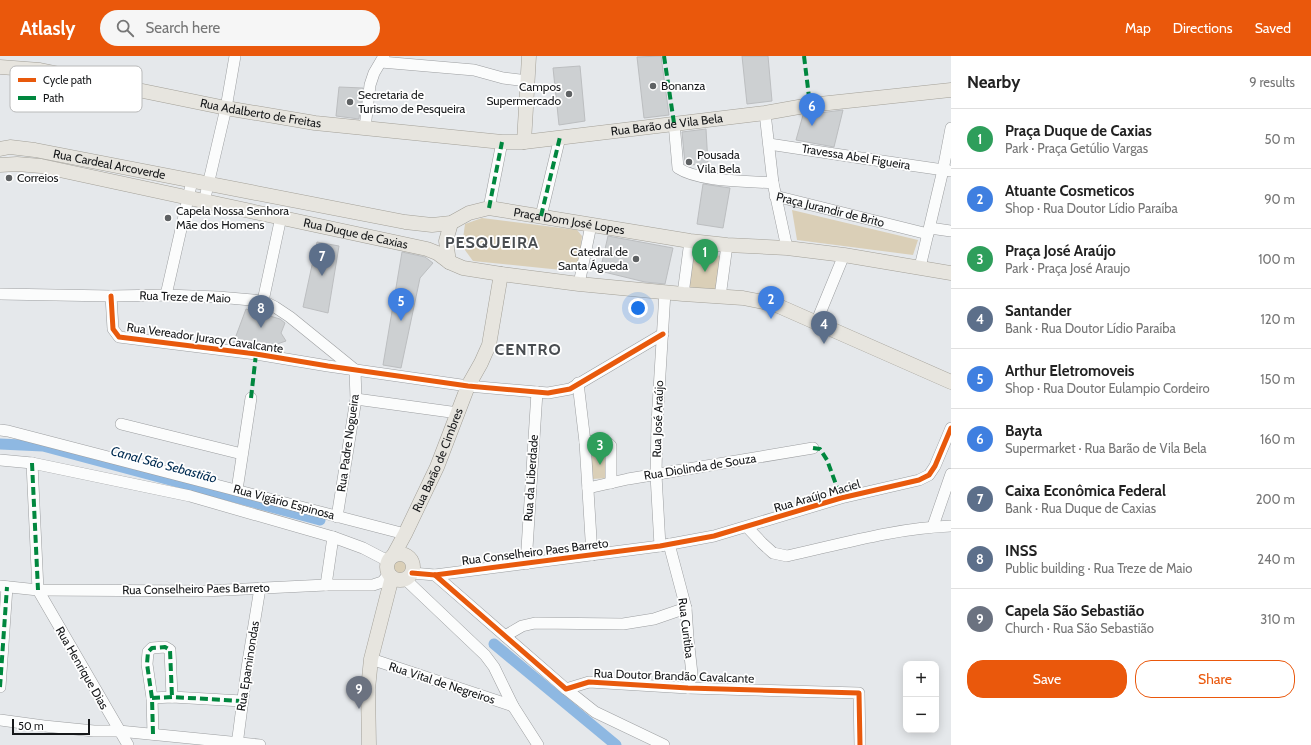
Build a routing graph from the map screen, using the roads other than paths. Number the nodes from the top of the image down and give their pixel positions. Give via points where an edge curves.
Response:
1 (235, 56) edge
2 (529, 56) edge
3 (382, 59) edge
4 (0, 67) edge
5 (10, 68) edge
6 (528, 81) junction
7 (951, 90) edge
8 (142, 91) edge
9 (226, 108) junction
10 (765, 113) junction
11 (674, 123) junction
12 (365, 128) junction
13 (951, 128) edge
14 (560, 137) junction
15 (502, 142) junction
16 (524, 142) junction
17 (770, 144) junction
18 (5, 148) edge
19 (0, 166) edge
20 (947, 170) edge
21 (192, 181) junction
22 (773, 183) junction
23 (208, 184) junction
24 (775, 196) junction
25 (189, 198) junction
26 (204, 202) junction
27 (489, 208) junction
28 (541, 216) junction
29 (281, 217) junction
30 (451, 223) junction
31 (591, 225) junction
32 (929, 231) junction
33 (951, 231) edge
34 (690, 241) junction
35 (727, 245) junction
36 (786, 248) junction
37 (844, 255) junction
38 (450, 262) junction
39 (920, 267) junction
40 (951, 273) edge
41 (501, 274) junction
42 (579, 284) junction
43 (665, 292) junction
44 (0, 294) edge
45 (683, 294) junction
46 (166, 295) junction
47 (111, 296) junction
48 (720, 297) junction
49 (263, 301) junction
50 (816, 323) junction
51 (663, 334) junction
52 (355, 370) junction
53 (951, 382) edge
54 (578, 383) junction
55 (468, 386) junction
56 (536, 392) junction
57 (252, 398) dead end
58 (356, 400) junction
59 (458, 413) junction
60 (121, 424) dead end
61 (951, 428) edge
62 (3, 430) edge
63 (585, 442) junction
64 (813, 448) dead end
65 (242, 454) junction
66 (0, 460) edge
67 (32, 463) junction
68 (951, 474) edge
69 (656, 475) junction
70 (611, 483) junction
71 (588, 488) junction
72 (237, 490) junction
73 (337, 517) junction
74 (933, 526) junction
75 (951, 526) edge
76 (747, 527) junction
77 (405, 534) junction
78 (333, 537) junction
79 (665, 545) junction
80 (592, 555) junction
81 (526, 564) junction
82 (396, 570) junction
83 (435, 575) junction
84 (326, 585) junction
85 (4, 586) edge
86 (260, 588) junction
87 (38, 590) junction
88 (686, 608) junction
89 (505, 636) junction
90 (371, 659) junction
91 (0, 687) edge
92 (688, 688) junction
93 (566, 689) junction
94 (172, 697) junction
95 (152, 698) junction
96 (242, 701) junction
97 (514, 706) junction
98 (0, 720) edge
99 (118, 730) junction
100 (153, 734) junction
101 (529, 740) edge
102 (237, 744) edge
103 (128, 745) edge
104 (260, 745) edge
105 (369, 745) edge
106 (538, 745) edge
107 (664, 745) edge
108 (860, 745) edge

1 - 9 street
2 - 6 main road
3 - 6 street via 474,70 503,78
3 - 12 street via 370,85
4 - 5 main road, Rua Adalberto de Freitas
6 - 16 main road
7 - 10 main road, Rua Barão de Vila Bela via 810,105
8 - 9 main road, Rua Adalberto de Freitas
9 - 12 main road, Rua Adalberto de Freitas via 315,123
9 - 23 street
10 - 11 main road, Rua Barão de Vila Bela
10 - 17 street
11 - 14 main road, Rua Barão de Vila Bela
11 - 22 street via 678,168 701,178
12 - 15 main road, Rua Adalberto de Freitas
13 - 20 street
14 - 16 main road, Rua Barão de Vila Bela
14 - 28 street
15 - 16 main road, Rua Adalberto de Freitas
15 - 27 street
17 - 20 street, Travessa Abel Figueira
17 - 22 street
18 - 21 main road, Rua Cardeal Arcoverde via 35,150
19 - 25 main road, Rua Cardeal Arcoverde via 41,166
20 - 32 street
21 - 23 main road, Rua Cardeal Arcoverde
21 - 25 street
22 - 24 street
23 - 26 street
23 - 30 main road, Rua Duque de Caxias via 405,222 432,225
24 - 32 street, Praça Jurandir de Brito
24 - 36 street, Praça Jurandir de Brito
25 - 26 main road, Rua Duque de Caxias
25 - 46 street
26 - 29 main road, Rua Duque de Caxias
27 - 28 main road, Praça Dom José Lopes
27 - 30 main road, Praça Dom José Lopes via 469,213
28 - 31 main road, Praça Dom José Lopes
29 - 38 main road, Rua Duque de Caxias via 427,249
29 - 49 street
30 - 38 main road via 446,242
31 - 34 main road, Praça Dom José Lopes
31 - 42 street
32 - 33 street, Praça Jurandir de Brito
32 - 39 street
34 - 35 main road, Praça Dom José Lopes
34 - 45 street
35 - 36 main road, Praça Dom José Lopes
35 - 48 street
36 - 37 main road
37 - 39 main road
37 - 50 street
38 - 41 main road via 463,268
39 - 40 main road
41 - 42 main road
41 - 55 main road, Rua Barão de Cimbres via 489,345
42 - 43 main road
43 - 45 main road
43 - 51 street, Rua José Araújo
44 - 47 street, Rua Treze de Maio
45 - 48 main road
46 - 47 street, Rua Treze de Maio
46 - 49 street, Rua Treze de Maio
47 - 52 street, Rua Vereador Juracy Cavalcante via 113,329 119,337 256,354
48 - 50 main road via 774,304
49 - 52 street, Rua Treze de Maio via 290,317
50 - 53 main road
51 - 54 street, Rua Vereador Juracy Cavalcante
51 - 69 street, Rua José Araújo
52 - 55 street, Rua Vereador Juracy Cavalcante
52 - 58 street, Rua Padre Nogueira
54 - 56 street, Rua Vereador Juracy Cavalcante via 560,392
54 - 63 street
55 - 56 street, Rua Vereador Juracy Cavalcante
55 - 59 main road, Rua Barão de Cimbres
56 - 81 street, Rua da Liberdade
57 - 65 street
58 - 59 street
58 - 73 street, Rua Padre Nogueira
59 - 77 main road, Rua Barão de Cimbres via 437,466
60 - 65 street
61 - 76 street, Rua Araújo Maciel via 929,476 841,498
62 - 72 street, Rua Vigário Espinosa
63 - 70 street via 605,441 611,446
63 - 71 street
64 - 69 street, Rua Diolinda de Souza
65 - 72 street
66 - 67 street, Rua Vigário Espinosa
67 - 78 street, Rua Vigário Espinosa via 190,496
67 - 87 street
68 - 74 street
69 - 70 street, Rua Diolinda de Souza
69 - 79 street, Rua José Araújo
70 - 71 street, Rua Diolinda de Souza
71 - 80 street
72 - 73 street, Rua Vigário Espinosa
73 - 77 street, Rua Vigário Espinosa
74 - 75 street
74 - 76 street via 787,556 773,553
76 - 79 street, Rua Araújo Maciel
77 - 82 main road, Rua Barão de Cimbres
77 - 82 main road via 408,557 413,564
78 - 82 street, Rua Vigário Espinosa via 363,548
78 - 84 street
79 - 80 street, Rua Conselheiro Paes Barreto
79 - 88 street, Rua Curitiba
80 - 81 street, Rua Conselheiro Paes Barreto
81 - 83 street, Rua Conselheiro Paes Barreto
82 - 83 street, Rua Conselheiro Paes Barreto
82 - 84 street, Rua Conselheiro Paes Barreto via 382,582 373,585
82 - 90 main road
82 - 97 street via 485,655
83 - 89 street
84 - 86 street, Rua Conselheiro Paes Barreto
85 - 87 street, Rua Conselheiro Paes Barreto
85 - 91 street
86 - 87 street, Rua Conselheiro Paes Barreto via 204,591
86 - 96 street, Rua Epaminondas
87 - 99 street, Rua Henrique Dias
88 - 89 street via 654,619 623,624 535,623 522,626
88 - 92 street, Rua Curitiba via 692,674
89 - 93 street
90 - 97 street, Rua Vital de Negreiros
90 - 105 main road via 368,689
92 - 93 street, Rua Doutor Brandão Cavalcante via 589,682
92 - 108 street, Rua Doutor Brandão Cavalcante via 859,693
93 - 107 street via 595,712
94 - 95 street
94 - 95 street via 170,650 155,647 149,650 147,656
94 - 96 street
95 - 100 street
96 - 102 street, Rua Epaminondas
97 - 101 street
98 - 99 street via 94,731
99 - 100 street
99 - 103 street, Rua Henrique Dias
100 - 102 street
101 - 106 street
102 - 104 street

